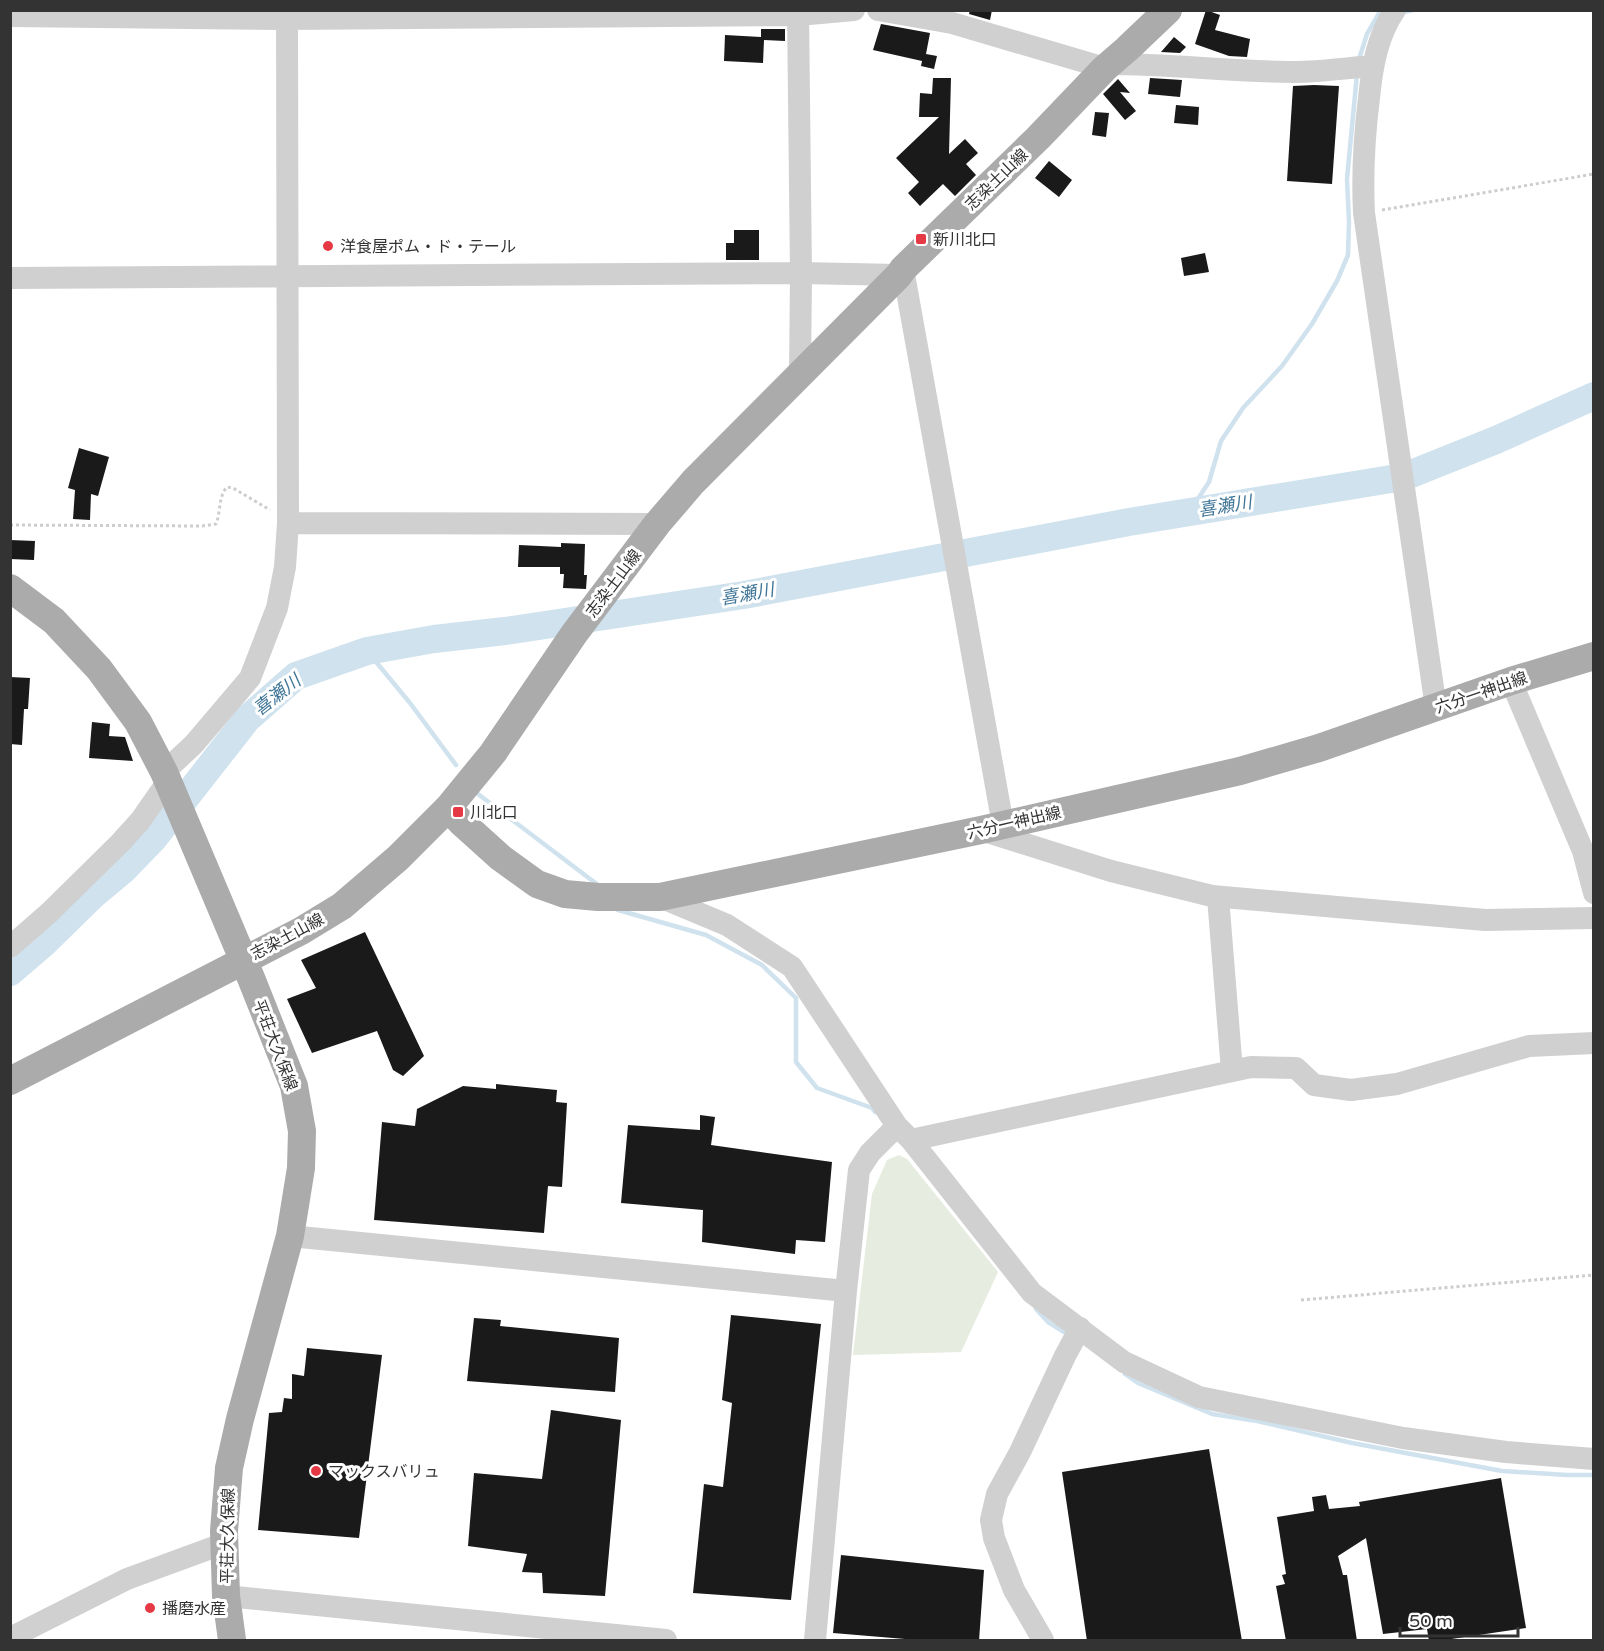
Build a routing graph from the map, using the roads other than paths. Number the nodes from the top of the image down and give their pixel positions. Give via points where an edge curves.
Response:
1 (854, 10) edge
2 (878, 10) edge
3 (1168, 10) edge
4 (1395, 10) edge
5 (798, 13) edge
6 (287, 15) edge
7 (10, 16) edge
8 (1107, 66) junction
9 (1363, 67) junction
10 (901, 272) junction
11 (801, 273) junction
12 (289, 275) junction
13 (10, 278) edge
14 (800, 375) junction
15 (288, 523) junction
16 (657, 524) junction
17 (10, 588) edge
18 (1593, 656) edge
19 (1511, 681) junction
20 (1436, 708) junction
21 (167, 779) junction
22 (448, 808) junction
23 (992, 828) junction
24 (1593, 893) edge
25 (660, 897) junction
26 (1218, 897) junction
27 (1593, 918) edge
28 (10, 947) edge
29 (242, 960) junction
30 (1593, 1044) edge
31 (1232, 1071) junction
32 (10, 1082) edge
33 (904, 1133) junction
34 (290, 1236) junction
35 (846, 1291) junction
36 (1080, 1328) junction
37 (1593, 1459) edge
38 (225, 1543) junction
39 (226, 1596) junction
40 (10, 1638) edge
41 (232, 1641) edge
42 (666, 1641) edge
43 (815, 1641) edge
44 (1043, 1641) edge

1 - 5 street
2 - 8 street via 952,23
3 - 8 main road, 志染土山線
4 - 9 street
5 - 6 street
5 - 11 street
6 - 7 street
6 - 12 street
8 - 9 street via 1171,65 1296,72
8 - 10 main road, 志染土山線
9 - 20 street via 1364,213
10 - 11 street
10 - 14 main road, 志染土山線
10 - 23 street via 958,572
11 - 12 street
11 - 14 street
12 - 13 street
12 - 15 street
14 - 16 main road, 志染土山線
15 - 16 street
15 - 21 street via 277,608 250,678
16 - 22 main road, 志染土山線 via 574,634 493,753
17 - 21 main road, 平荘大久保線 via 54,621 99,669 138,722
18 - 19 main road, 六分一神出線
19 - 20 main road, 六分一神出線
19 - 24 street via 1582,851
20 - 23 main road, 六分一神出線 via 1240,771
21 - 28 street via 121,842
21 - 29 main road, 平荘大久保線
22 - 25 main road, 六分一神出線 via 501,858 537,884 565,894
22 - 29 main road, 志染土山線 via 342,906
23 - 25 main road, 六分一神出線
23 - 26 street via 1111,871
25 - 33 street via 727,925 792,967
26 - 27 street via 1485,920
26 - 31 street
29 - 32 main road, 志染土山線
29 - 34 main road, 平荘大久保線 via 294,1086 302,1131 301,1168
30 - 31 street via 1529,1046 1397,1084 1351,1090 1314,1085 1296,1068 1251,1067
31 - 33 street
33 - 35 street via 870,1153 860,1170
33 - 36 street via 1032,1293
34 - 35 street
34 - 38 main road, 平荘大久保線 via 229,1468
35 - 43 street
36 - 37 street via 1124,1362 1199,1397 1403,1438
36 - 44 street via 997,1494 991,1520 1014,1590
38 - 39 main road, 平荘大久保線
38 - 40 street via 127,1579
39 - 41 main road, 平荘大久保線
39 - 42 street

